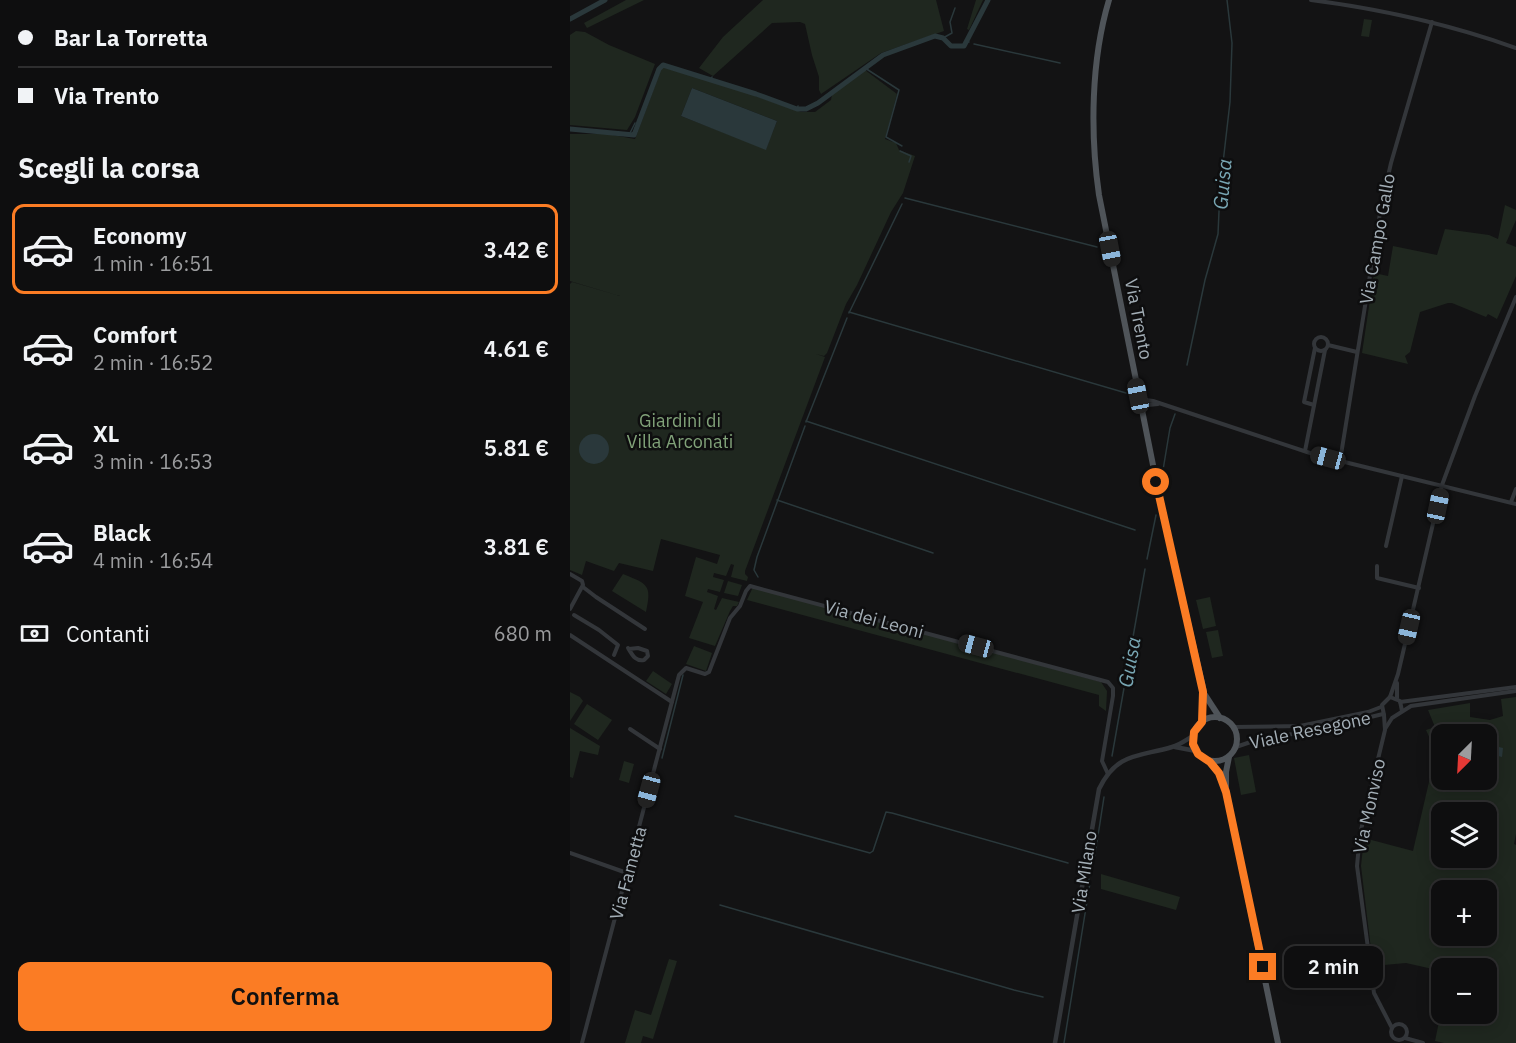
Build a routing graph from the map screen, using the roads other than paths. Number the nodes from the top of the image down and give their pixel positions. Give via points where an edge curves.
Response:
1 (1311, 0) edge
2 (1109, 1) edge
3 (1432, 21) junction
4 (1516, 48) edge
5 (1516, 297) edge
6 (1328, 345) junction
7 (1316, 348) junction
8 (1325, 350) junction
9 (1357, 352) junction
10 (1140, 402) junction
11 (1314, 405) junction
12 (1305, 451) junction
13 (1340, 461) junction
14 (1402, 476) junction
15 (1442, 485) junction
16 (1516, 489) edge
17 (1514, 503) edge
18 (1386, 546) dead end
19 (1377, 567) dead end
20 (570, 574) edge
21 (583, 587) junction
22 (1419, 588) junction
23 (570, 609) edge
24 (574, 615) dead end
25 (645, 629) dead end
26 (570, 634) edge
27 (628, 649) joint
28 (614, 655) dead end
29 (683, 668) joint
30 (1398, 674) junction
31 (1516, 689) edge
32 (1203, 692) junction
33 (1390, 698) junction
34 (1398, 700) junction
35 (672, 702) junction
36 (1381, 707) junction
37 (1402, 711) junction
38 (1384, 715) junction
39 (1220, 718) junction
40 (1392, 718) junction
41 (1202, 722) junction
42 (1233, 726) junction
43 (630, 729) dead end
44 (1385, 730) junction
45 (1193, 736) junction
46 (1173, 747) junction
47 (1236, 747) junction
48 (660, 749) junction
49 (1196, 751) junction
50 (1229, 757) junction
51 (1210, 762) junction
52 (1108, 774) junction
53 (1224, 780) junction
54 (570, 853) edge
55 (627, 873) junction
56 (1394, 1027) junction
57 (1406, 1036) junction
58 (582, 1043) edge
59 (1055, 1043) edge
60 (1278, 1043) edge
61 (1423, 1043) edge

1 - 3 street
2 - 10 main road, Via Trento via 1094,97 1095,164
3 - 4 street
3 - 9 street, Via Campo Gallo via 1390,163
5 - 15 street
6 - 7 street via 1320,337 1314,342
6 - 8 street
6 - 9 street
7 - 8 street
7 - 11 street via 1304,402
8 - 11 street
9 - 13 street, Via Campo Gallo
10 - 12 street via 1159,404
10 - 32 main road, Via Trento
11 - 12 street
12 - 13 street
13 - 14 street
14 - 15 street
14 - 18 street
15 - 17 street
15 - 22 street
16 - 17 street
19 - 22 street via 1377,578
20 - 21 street via 582,581
21 - 23 street
21 - 25 street
22 - 30 street
24 - 28 street via 621,645
26 - 35 street
27 - 27 street via 640,661 648,656 641,648
29 - 35 street, Via Fametta
29 - 52 street, Via dei Leoni via 709,672 731,616 752,586 1108,682 1113,690 1102,761
30 - 33 street
30 - 34 street
31 - 34 street
31 - 37 street via 1422,704
32 - 39 main road
32 - 41 main road
33 - 34 street
33 - 36 street
34 - 37 street
35 - 48 street, Via Fametta
36 - 38 street
36 - 42 street, Viale Resegone via 1300,726
37 - 40 street
38 - 40 street
38 - 44 street, Via Monviso
38 - 47 street, Viale Resegone via 1263,738
39 - 41 main road
39 - 42 main road
40 - 44 street, Via Monviso
41 - 45 main road
42 - 47 main road
43 - 48 street
44 - 56 street, Via Monviso via 1360,834 1357,866 1374,993
45 - 46 street
45 - 49 main road
46 - 49 street
46 - 52 street, Via Milano via 1133,756
47 - 50 main road
48 - 55 street, Via Fametta
49 - 51 main road
50 - 51 main road
50 - 53 main road
51 - 53 main road
52 - 59 street, Via Milano via 1096,796
53 - 60 main road
54 - 55 street
55 - 58 street, Via Fametta
56 - 57 street via 1404,1025
56 - 57 street via 1395,1038 1401,1040
57 - 61 street

